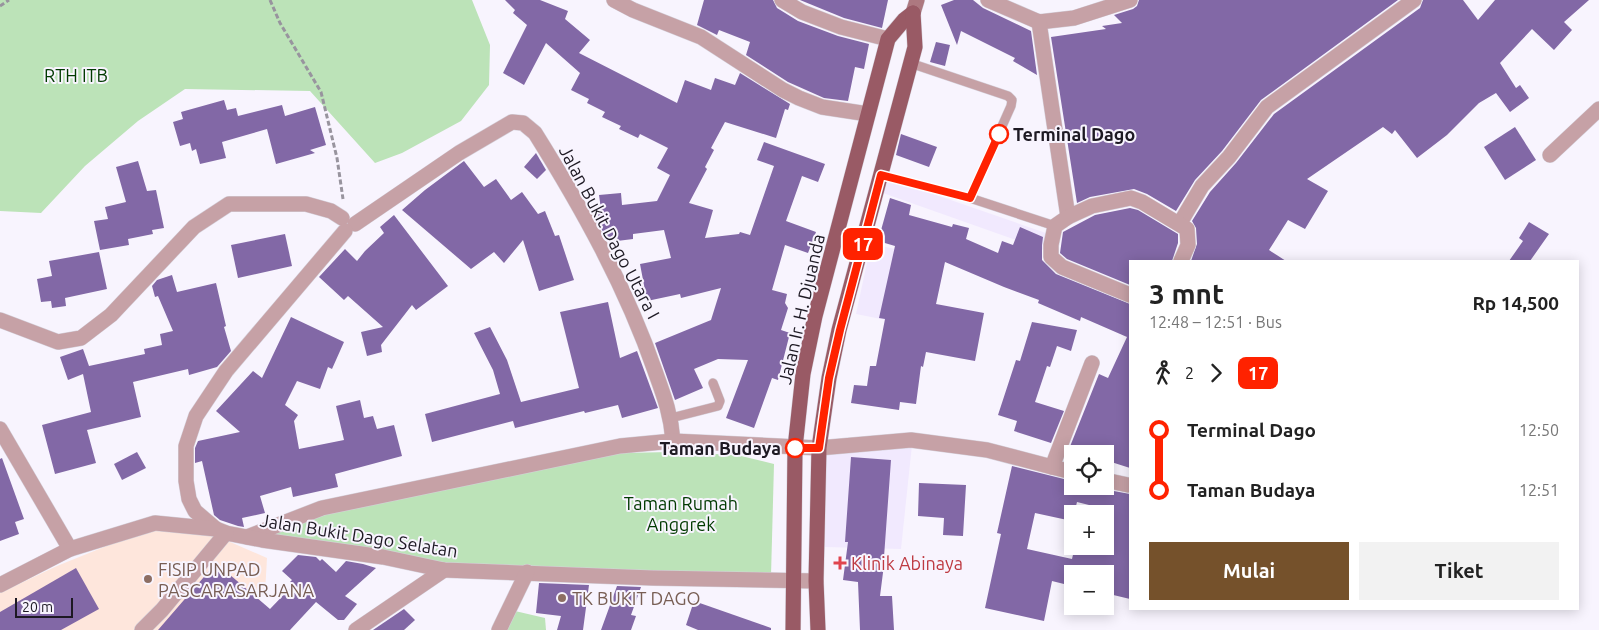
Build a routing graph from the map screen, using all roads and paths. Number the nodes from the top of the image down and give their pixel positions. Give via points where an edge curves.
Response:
1 (8, 0) edge
2 (270, 0) edge
3 (614, 0) edge
4 (782, 0) edge
5 (988, 0) edge
6 (1130, 0) edge
7 (1414, 0) edge
8 (0, 6) edge
9 (915, 6) edge
10 (1039, 22) junction
11 (888, 39) junction
12 (910, 64) junction
13 (1599, 109) edge
14 (868, 114) junction
15 (1550, 155) dead end
16 (881, 175) junction
17 (970, 198) junction
18 (1068, 217) junction
19 (347, 222) junction
20 (1180, 223) junction
21 (1055, 226) junction
22 (1181, 260) edge
23 (1129, 295) edge
24 (0, 320) edge
25 (1092, 363) dead end
26 (713, 383) dead end
27 (671, 418) junction
28 (0, 429) edge
29 (673, 441) junction
30 (795, 448) junction
31 (819, 448) junction
32 (1052, 467) junction
33 (1064, 470) edge
34 (1114, 482) edge
35 (1128, 485) dead end
36 (221, 531) junction
37 (247, 537) junction
38 (70, 548) junction
39 (444, 570) junction
40 (527, 572) junction
41 (793, 581) junction
42 (816, 581) junction
43 (0, 585) edge
44 (142, 630) edge
45 (356, 630) edge
46 (499, 630) edge
47 (793, 630) edge
48 (818, 630) edge

1 - 8 path
2 - 19 path via 321,92 337,158
3 - 14 street via 701,37 799,98 822,107
4 - 11 street via 802,12 841,27
5 - 10 street
6 - 10 street via 1074,18
7 - 20 street via 1267,107 1202,186
9 - 11 main road, Jalan Ir. H. Djuanda
9 - 12 main road, Jalan Ir. H. Djuanda via 915,47
10 - 18 street
11 - 14 main road, Jalan Ir. H. Djuanda
12 - 16 main road, Jalan Ir. H. Djuanda
12 - 17 lane via 1012,100
13 - 15 street
14 - 30 main road, Jalan Ir. H. Djuanda via 807,348
16 - 17 lane
16 - 31 main road, Jalan Ir. H. Djuanda via 829,378
17 - 21 lane
18 - 20 street via 1092,206 1131,198
18 - 21 street
19 - 24 street via 331,211 306,204 229,204 194,227 111,315 81,338 58,342
19 - 27 street, Jalan Bukit Dago Utara I via 512,122 523,122 535,133 569,187 612,268 644,337
19 - 36 street, Jalan Bukit Dago Utara I via 226,371 196,416 186,446 189,499 195,511
20 - 22 street via 1187,229 1188,245
21 - 23 street via 1051,257 1062,267
25 - 32 street
26 - 27 lane via 720,400 718,406
27 - 29 street, Jalan Bukit Dago Utara I
28 - 38 street
29 - 30 street
29 - 37 street via 620,446 322,508
30 - 31 street
30 - 41 main road, Jalan Ir. H. Djuanda
31 - 32 street via 911,440 987,450
31 - 42 main road, Jalan Ir. H. Djuanda
32 - 33 street
34 - 35 street
36 - 37 street, Jalan Bukit Dago Selatan
36 - 38 street, Jalan Bukit Dago Selatan via 155,523
36 - 44 street via 162,610
37 - 39 street, Jalan Bukit Dago Selatan via 383,557
38 - 43 street, Jalan Bukit Dago Selatan
39 - 40 street, Jalan Bukit Dago Selatan
39 - 45 street
40 - 41 street, Jalan Bukit Dago Selatan
40 - 46 street
41 - 42 street, Jalan Bukit Dago Selatan
41 - 47 main road, Jalan Ir. H. Djuanda
42 - 48 main road, Jalan Ir. H. Djuanda

